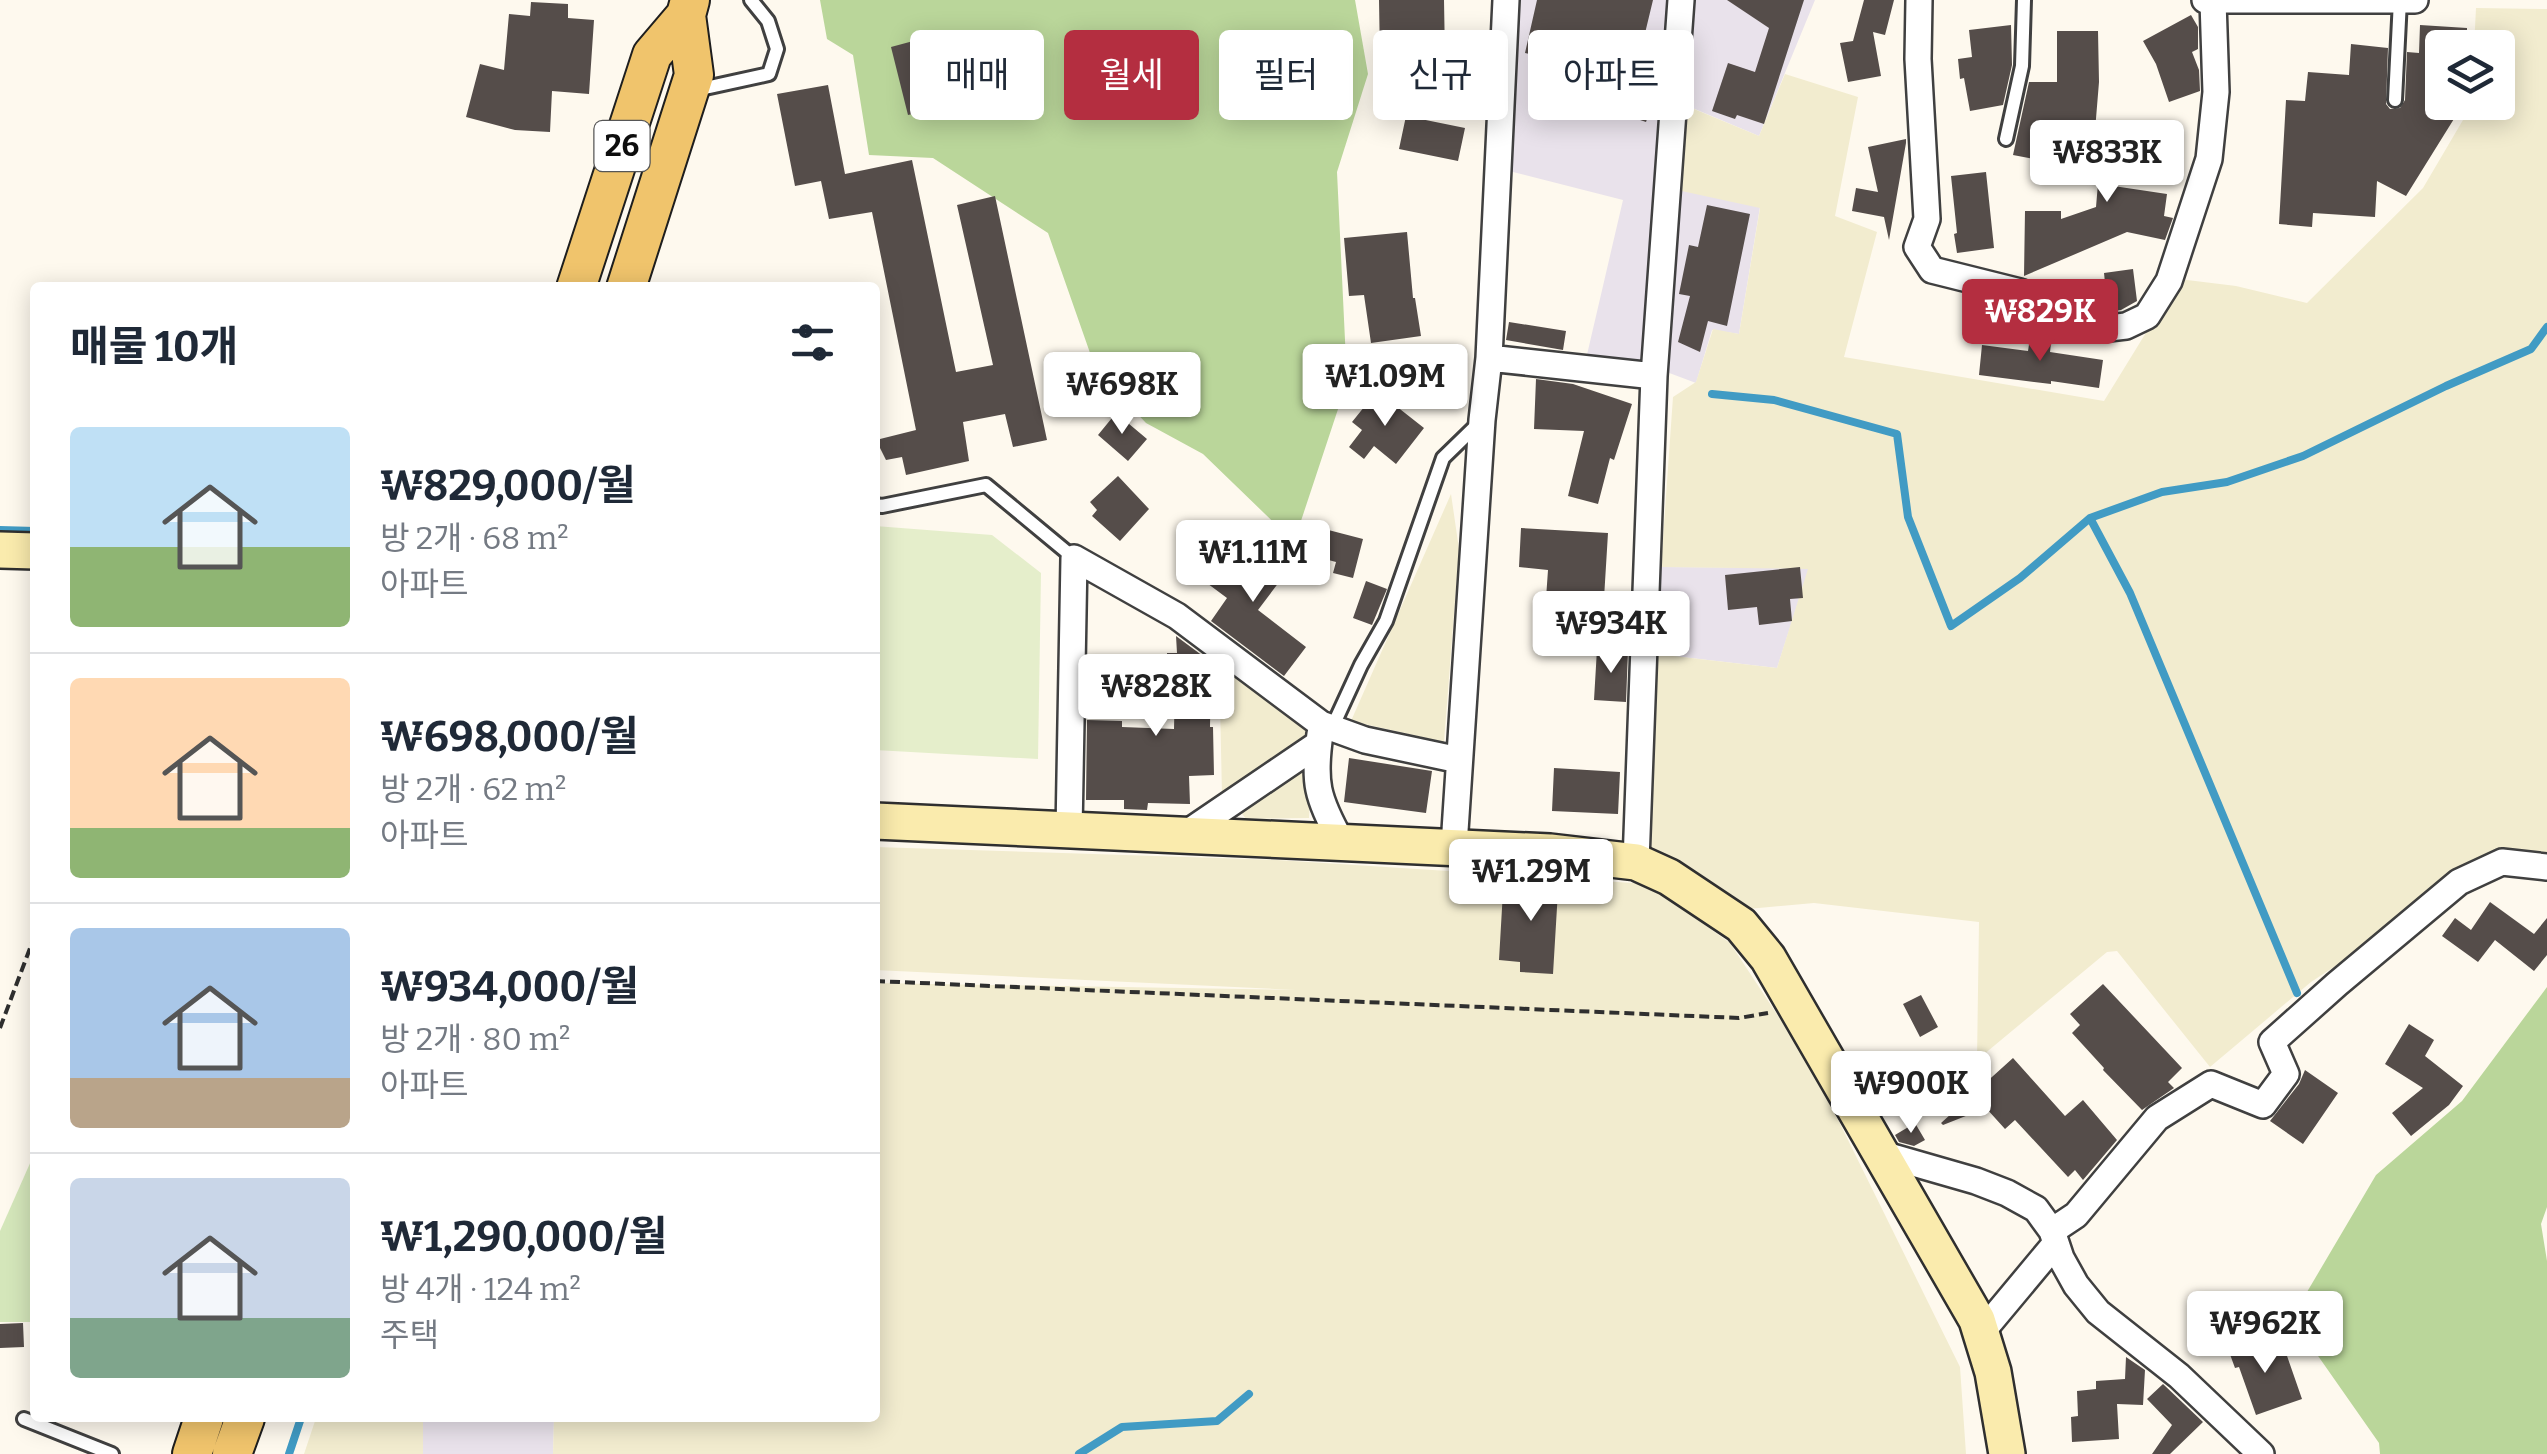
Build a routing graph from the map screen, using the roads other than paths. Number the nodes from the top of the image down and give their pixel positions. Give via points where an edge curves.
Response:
1 (751, 0) edge
2 (1506, 0) edge
3 (1681, 0) edge
4 (1919, 0) edge
5 (2024, 0) edge
6 (2205, 0) edge
7 (2213, 0) edge
8 (2225, 0) edge
9 (2286, 0) edge
10 (2356, 0) edge
11 (2400, 0) edge
12 (2415, 0) edge
13 (688, 8) edge
14 (688, 92) junction
15 (2395, 100) dead end
16 (2006, 139) dead end
17 (578, 282) edge
18 (628, 282) edge
19 (1489, 358) junction
20 (1654, 376) junction
21 (1482, 420) junction
22 (880, 506) edge
23 (0, 550) edge
24 (30, 551) edge
25 (1074, 558) junction
26 (1324, 732) junction
27 (1459, 760) junction
28 (880, 821) edge
29 (1069, 831) junction
30 (1184, 835) junction
31 (1341, 841) junction
32 (1454, 846) junction
33 (1636, 862) junction
34 (2547, 867) edge
35 (1882, 1154) junction
36 (2054, 1237) junction
37 (1982, 1333) junction
38 (24, 1420) dead end
39 (203, 1422) edge
40 (244, 1422) edge
41 (112, 1454) edge
42 (192, 1454) edge
43 (232, 1454) edge
44 (2006, 1454) edge
45 (2261, 1454) edge

1 - 14 lane via 778,50 769,74
2 - 19 street
3 - 20 street
4 - 7 street via 1927,220 1917,246 1932,270 2020,292 2100,329 2148,316 2169,282 2208,160 2216,92
5 - 16 lane via 2022,66
6 - 7 street
7 - 8 street
8 - 9 street
9 - 10 street
10 - 11 street
11 - 12 street
11 - 15 lane
13 - 14 main road, 26 via 694,75
13 - 17 main road, 26 via 652,55
14 - 18 main road, 26
19 - 20 street
19 - 21 street
20 - 33 street
21 - 26 lane via 1443,458 1386,620
21 - 27 street
22 - 25 lane via 986,485
23 - 24 street
25 - 26 street via 1177,616
25 - 29 street
26 - 27 street
26 - 30 street
26 - 31 street via 1315,769 1323,808
27 - 32 street
28 - 29 street
29 - 30 street
30 - 31 street
31 - 32 street
32 - 33 street
33 - 35 street via 1741,926 1768,958
34 - 36 street via 2502,862 2459,882 2272,1042 2286,1074 2263,1105 2212,1084 2157,1118
35 - 36 street via 2007,1194 2036,1210
35 - 37 street
36 - 37 street
36 - 45 street via 2060,1258 2098,1312 2180,1376
37 - 44 street
38 - 41 lane
39 - 42 main road
40 - 43 main road

